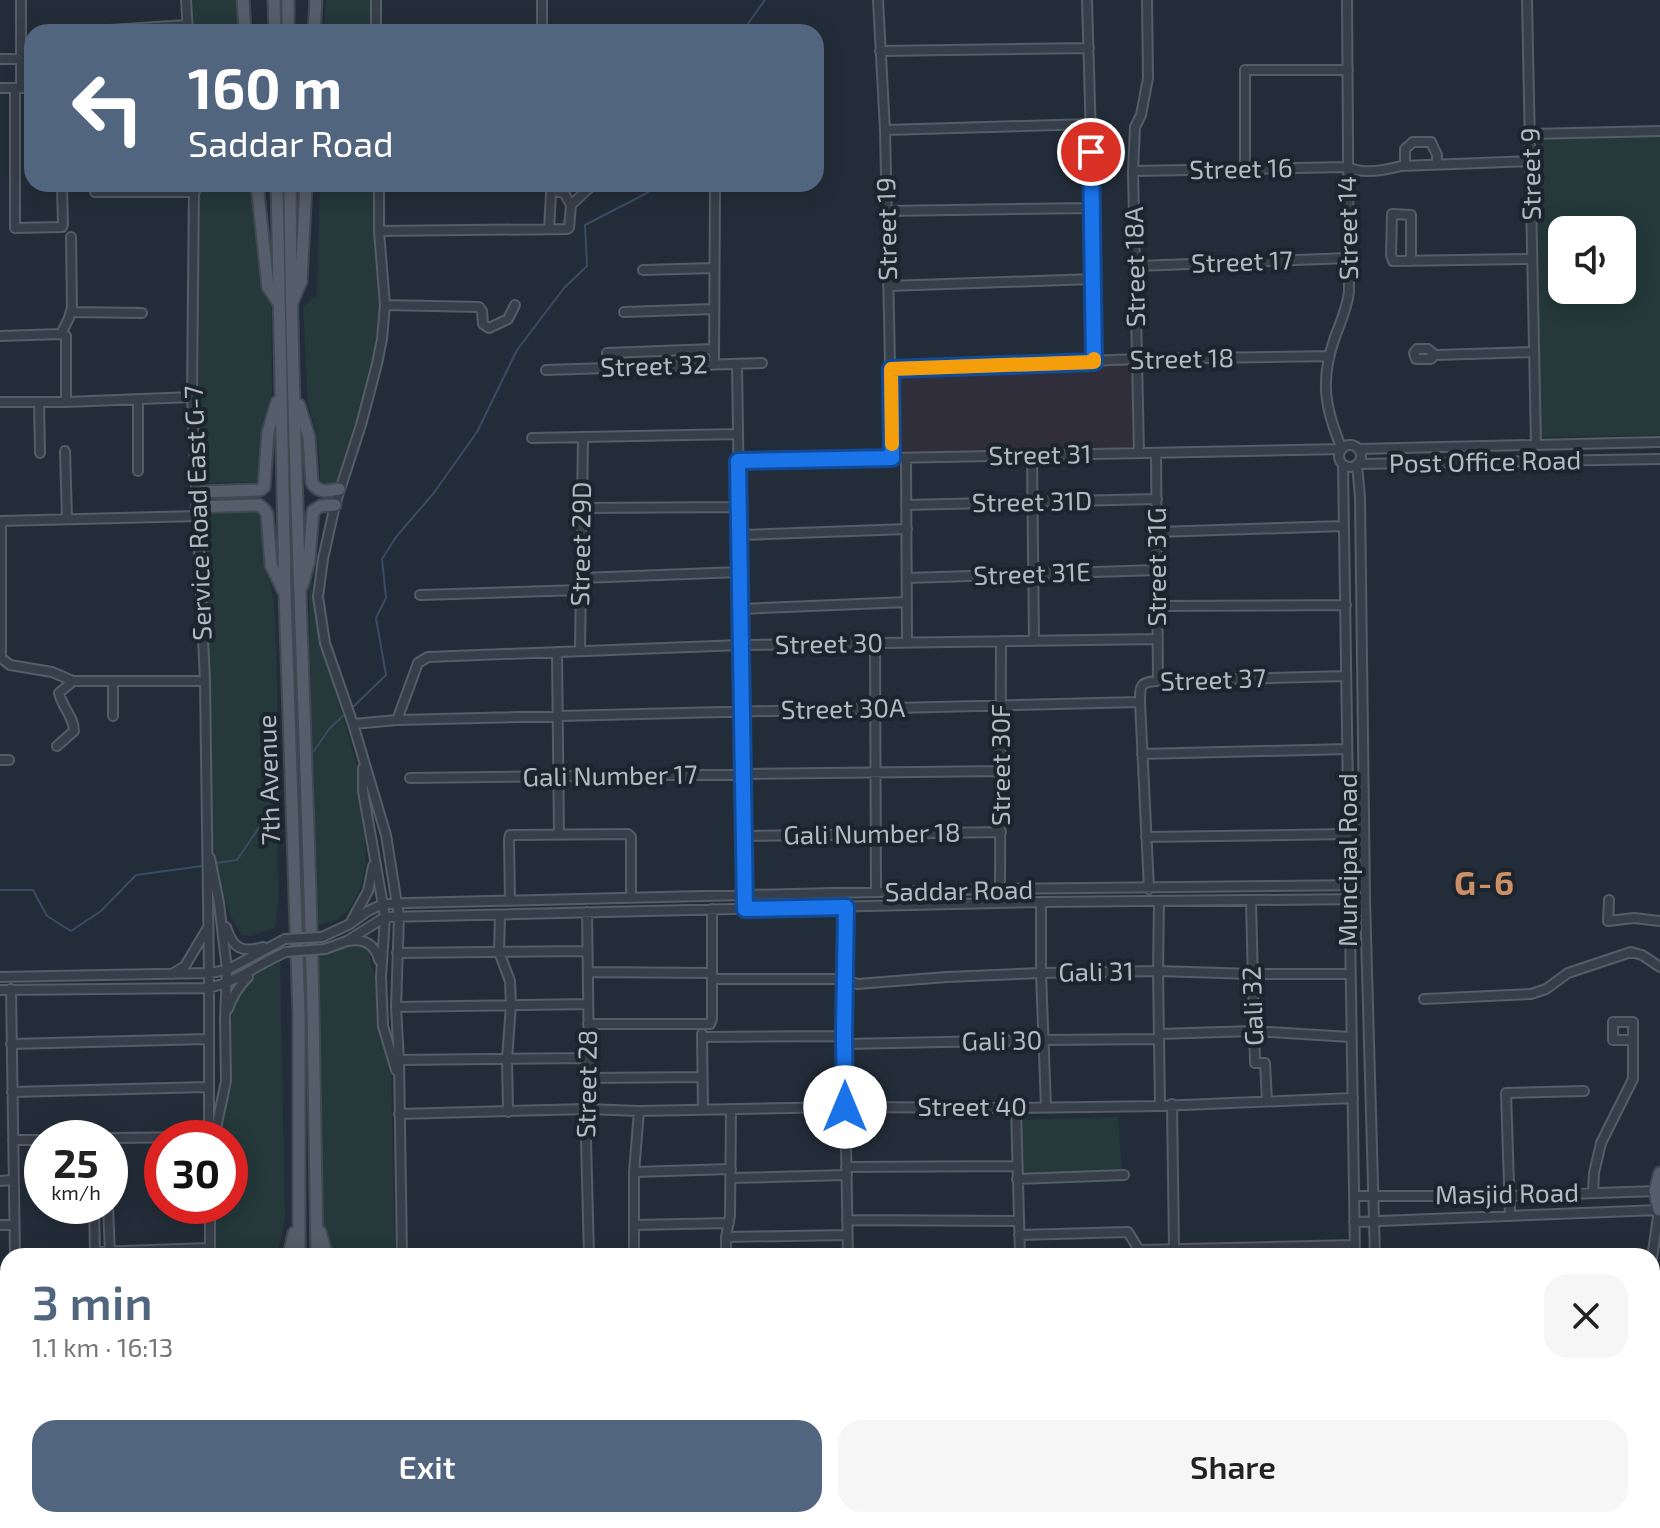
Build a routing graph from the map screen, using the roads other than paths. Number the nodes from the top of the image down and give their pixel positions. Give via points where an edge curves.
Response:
1 (21, 0) edge
2 (186, 0) edge
3 (243, 0) edge
4 (274, 0) edge
5 (288, 0) edge
6 (316, 0) edge
7 (376, 0) edge
8 (542, 0) edge
9 (878, 0) edge
10 (1087, 0) edge
11 (1147, 0) edge
12 (1347, 0) edge
13 (1527, 0) edge
14 (188, 24) edge
15 (244, 24) edge
16 (275, 24) edge
17 (288, 24) edge
18 (314, 24) edge
19 (376, 24) edge
20 (542, 24) edge
21 (22, 34) joint
22 (1089, 48) junction
23 (880, 51) junction
24 (0, 59) edge
25 (22, 59) junction
26 (1348, 70) junction
27 (0, 88) edge
28 (18, 88) junction
29 (24, 88) edge
30 (1091, 124) junction
31 (885, 130) junction
32 (1660, 131) edge
33 (1530, 134) junction
34 (1530, 161) junction
35 (1437, 164) junction
36 (1403, 166) junction
37 (1348, 167) junction
38 (1245, 169) junction
39 (1133, 171) junction
40 (62, 192) edge
41 (194, 192) edge
42 (258, 192) edge
43 (277, 192) edge
44 (290, 192) edge
45 (306, 192) edge
46 (379, 192) edge
47 (554, 192) edge
48 (560, 192) edge
49 (585, 192) edge
50 (715, 192) edge
51 (571, 205) junction
52 (1093, 208) junction
53 (886, 211) junction
54 (549, 229) junction
55 (379, 231) junction
56 (71, 237) dead end
57 (1349, 258) junction
58 (1532, 259) junction
59 (1411, 261) junction
60 (1136, 266) junction
61 (714, 268) junction
62 (643, 270) dead end
63 (1093, 279) junction
64 (888, 286) junction
65 (284, 304) junction
66 (385, 305) junction
67 (515, 305) dead end
68 (714, 309) junction
69 (71, 312) junction
70 (624, 312) dead end
71 (142, 313) dead end
72 (63, 335) junction
73 (0, 336) edge
74 (714, 349) junction
75 (1534, 352) junction
76 (607, 353) dead end
77 (1329, 356) junction
78 (1137, 359) junction
79 (1424, 359) dead end
80 (1094, 362) junction
81 (762, 363) dead end
82 (714, 364) junction
83 (737, 364) junction
84 (891, 369) junction
85 (546, 370) dead end
86 (281, 392) junction
87 (295, 393) junction
88 (192, 397) junction
89 (138, 399) junction
90 (0, 402) edge
91 (39, 402) junction
92 (66, 402) junction
93 (738, 434) junction
94 (532, 438) dead end
95 (583, 438) junction
96 (1660, 442) edge
97 (1613, 443) junction
98 (1536, 445) junction
99 (1342, 449) junction
100 (1358, 449) junction
101 (65, 451) dead end
102 (40, 453) dead end
103 (1139, 453) junction
104 (1156, 453) junction
105 (1032, 455) junction
106 (892, 458) junction
107 (906, 458) junction
108 (1660, 459) edge
109 (1613, 460) junction
110 (738, 461) junction
111 (1357, 464) junction
112 (1375, 464) junction
113 (1343, 465) junction
114 (138, 471) dead end
115 (1359, 484) junction
116 (339, 489) junction
117 (197, 492) junction
118 (1157, 499) junction
119 (1033, 502) junction
120 (335, 505) junction
121 (906, 505) junction
122 (739, 507) junction
123 (582, 508) junction
124 (197, 511) junction
125 (67, 519) junction
126 (1, 521) edge
127 (1344, 526) junction
128 (907, 529) junction
129 (1157, 532) junction
130 (740, 535) junction
131 (1157, 570) junction
132 (740, 572) junction
133 (1033, 574) junction
134 (581, 578) junction
135 (907, 578) junction
136 (581, 590) junction
137 (285, 594) junction
138 (420, 595) dead end
139 (299, 598) junction
140 (907, 602) junction
141 (1346, 605) junction
142 (1158, 606) junction
143 (741, 609) junction
144 (1158, 639) junction
145 (1001, 641) junction
146 (1034, 641) junction
147 (907, 642) junction
148 (875, 643) junction
149 (741, 645) junction
150 (580, 651) junction
151 (557, 652) junction
152 (0, 657) edge
153 (1346, 676) junction
154 (73, 681) junction
155 (113, 681) junction
156 (205, 681) junction
157 (1158, 681) junction
158 (1140, 702) junction
159 (1002, 705) junction
160 (875, 708) junction
161 (742, 712) junction
162 (113, 716) dead end
163 (558, 716) junction
164 (397, 720) junction
165 (353, 724) junction
166 (57, 746) dead end
167 (1347, 749) junction
168 (1142, 754) junction
169 (363, 759) junction
170 (1002, 771) junction
171 (876, 772) junction
172 (743, 774) junction
173 (559, 776) junction
174 (410, 778) dead end
175 (1001, 832) junction
176 (559, 834) junction
177 (876, 834) junction
178 (1349, 834) junction
179 (744, 836) junction
180 (1146, 837) junction
181 (206, 841) junction
182 (374, 855) junction
183 (1365, 885) junction
184 (1348, 886) junction
185 (1000, 889) junction
186 (1149, 889) junction
187 (876, 892) junction
188 (745, 895) junction
189 (631, 897) junction
190 (1348, 899) junction
191 (1365, 899) junction
192 (1609, 900) dead end
193 (510, 901) junction
194 (1159, 901) junction
195 (1251, 901) junction
196 (1041, 902) junction
197 (219, 903) junction
198 (383, 904) junction
199 (397, 904) junction
200 (846, 907) junction
201 (712, 909) junction
202 (745, 909) junction
203 (587, 912) junction
204 (500, 915) junction
205 (385, 917) junction
206 (399, 917) junction
207 (1660, 921) edge
208 (350, 924) junction
209 (208, 929) junction
210 (347, 941) junction
211 (280, 942) junction
212 (587, 951) junction
213 (499, 952) junction
214 (397, 953) junction
215 (270, 959) junction
216 (1660, 967) edge
217 (227, 970) junction
218 (1158, 971) junction
219 (588, 972) junction
220 (209, 973) junction
221 (1041, 973) junction
222 (171, 974) junction
223 (1252, 974) junction
224 (1349, 974) junction
225 (712, 976) junction
226 (0, 977) edge
227 (381, 977) junction
228 (845, 979) junction
229 (226, 984) junction
230 (208, 988) junction
231 (11, 989) junction
232 (0, 990) edge
233 (1424, 999) dead end
234 (588, 1004) junction
235 (511, 1005) junction
236 (396, 1007) junction
237 (225, 1020) junction
238 (588, 1024) junction
239 (706, 1024) junction
240 (1253, 1031) junction
241 (1159, 1036) junction
242 (702, 1037) junction
243 (1350, 1037) junction
244 (208, 1039) junction
245 (844, 1040) junction
246 (1043, 1040) junction
247 (1633, 1040) dead end
248 (11, 1044) junction
249 (589, 1058) junction
250 (507, 1059) junction
251 (399, 1060) junction
252 (702, 1077) junction
253 (399, 1078) junction
254 (589, 1078) junction
255 (208, 1087) junction
256 (1584, 1091) dead end
257 (12, 1092) junction
258 (1353, 1098) junction
259 (1267, 1101) junction
260 (1172, 1104) junction
261 (1160, 1106) junction
262 (845, 1107) junction
263 (1046, 1107) junction
264 (1016, 1108) junction
265 (587, 1109) junction
266 (703, 1109) junction
267 (731, 1109) junction
268 (639, 1111) junction
269 (508, 1112) junction
270 (399, 1114) junction
271 (209, 1120) edge
272 (215, 1120) edge
273 (0, 1133) edge
274 (13, 1136) junction
275 (24, 1138) edge
276 (1016, 1166) junction
277 (846, 1171) junction
278 (634, 1172) junction
279 (1660, 1173) edge
280 (731, 1174) junction
281 (1124, 1175) dead end
282 (1017, 1179) junction
283 (13, 1180) junction
284 (0, 1181) edge
285 (1658, 1192) edge
286 (1593, 1193) junction
287 (1354, 1196) junction
288 (1374, 1196) junction
289 (1509, 1196) junction
290 (1660, 1209) edge
291 (299, 1210) junction
292 (1510, 1215) junction
293 (316, 1216) junction
294 (847, 1220) junction
295 (1019, 1221) junction
296 (1374, 1221) junction
297 (1354, 1222) junction
298 (729, 1223) junction
299 (94, 1224) edge
300 (109, 1224) edge
301 (210, 1224) edge
302 (0, 1225) edge
303 (14, 1225) junction
304 (634, 1225) junction
305 (847, 1235) junction
306 (1019, 1235) junction
307 (726, 1237) junction
308 (1354, 1245) junction
309 (15, 1248) edge
310 (95, 1248) edge
311 (110, 1248) edge
312 (210, 1248) edge
313 (291, 1248) edge
314 (299, 1248) edge
315 (317, 1248) edge
316 (325, 1248) edge
317 (402, 1248) edge
318 (589, 1248) edge
319 (634, 1248) edge
320 (726, 1248) edge
321 (848, 1248) edge
322 (1020, 1248) edge
323 (1136, 1248) edge
324 (1174, 1248) edge
325 (1300, 1248) edge
326 (1354, 1248) edge
327 (1375, 1248) edge
328 (1654, 1248) edge

1 - 21 street
2 - 14 street
3 - 15 main road
4 - 16 main road
5 - 17 main road
6 - 18 main road
7 - 19 street
8 - 20 street
9 - 23 street, Street 19
10 - 22 street
11 - 39 street, Street 18A via 1148,78 1135,127
12 - 26 street, Street 14
13 - 33 street, Street 9
21 - 25 street
22 - 23 street
22 - 30 street
23 - 31 street, Street 19
24 - 25 street
25 - 28 street
26 - 37 street, Street 14
26 - 38 street via 1245,70
27 - 28 street
28 - 29 street
28 - 40 street via 15,228 62,227
30 - 31 street
30 - 52 street
31 - 53 street, Street 19
32 - 33 street
33 - 34 street, Street 9
34 - 35 street, Street 16
34 - 58 street, Street 9
35 - 36 street, Street 16
35 - 36 street via 1431,142 1413,142 1405,149
36 - 37 street, Street 16 via 1355,171
37 - 38 street, Street 16
37 - 57 street, Street 14
38 - 39 street, Street 16
39 - 60 street, Street 18A
41 - 88 street, Service Road East G-7
42 - 65 main road via 268,287
43 - 65 main road
44 - 65 main road
45 - 65 main road via 301,281
46 - 55 street
47 - 54 street
48 - 51 street
49 - 51 street
50 - 61 street
51 - 54 street via 569,228
52 - 53 street
52 - 63 street
53 - 64 street, Street 19
54 - 55 street
55 - 66 street
56 - 69 street
57 - 60 street, Street 17
57 - 77 street, Street 14 via 1347,307
58 - 59 street
58 - 75 street, Street 9
59 - 59 street via 1393,261 1392,214 1411,215
60 - 78 street, Street 18A
61 - 62 street
61 - 68 street
63 - 64 street
63 - 80 street
64 - 84 street, Street 19
65 - 86 main road, 7th Avenue
65 - 87 main road, 7th Avenue
66 - 67 street via 479,307 489,328 508,319
66 - 116 street via 377,364
68 - 70 street
68 - 74 street
69 - 71 street
69 - 72 street
72 - 73 street
72 - 92 street
74 - 76 street
74 - 82 street
75 - 79 street
75 - 98 street, Street 9
77 - 78 street, Street 18
77 - 99 street, Street 14 via 1327,406
78 - 80 street, Street 18
78 - 103 street, Street 18A
80 - 84 street, Street 18
81 - 83 street, Street 32
82 - 83 street, Street 32
82 - 85 street, Street 32
83 - 93 street
84 - 106 street, Street 19
86 - 117 main road via 268,432 264,487
86 - 137 main road, 7th Avenue
87 - 116 main road via 309,437 312,483 322,492
87 - 139 main road, 7th Avenue
88 - 89 street
88 - 117 street, Service Road East G-7
89 - 92 street
89 - 114 street
90 - 91 street
91 - 92 street
91 - 102 street
93 - 95 street
93 - 110 street
94 - 95 street
95 - 123 street, Street 29D
96 - 97 street, Post Office Road
97 - 98 street, Post Office Road
97 - 109 street, Post Office Road
98 - 100 street, Post Office Road
99 - 100 street
99 - 104 street, Street 31
99 - 113 street
100 - 111 street
101 - 125 street
103 - 104 street, Street 31
103 - 105 street, Street 31
104 - 118 street, Street 31G
105 - 107 street, Street 31
105 - 119 street
106 - 107 street, Street 31
106 - 110 street, Street 31
107 - 121 street
108 - 109 street, Post Office Road
109 - 112 street, Post Office Road
110 - 122 street
111 - 112 street, Post Office Road
111 - 113 street
111 - 115 street
112 - 115 street
113 - 127 street, Muncipal Road
115 - 183 street
116 - 120 street
117 - 124 street, Service Road East G-7
118 - 119 street, Street 31D
118 - 129 street, Street 31G
119 - 121 street, Street 31D
119 - 133 street
120 - 139 main road via 313,511
120 - 165 street via 318,597 325,643
121 - 128 street
122 - 123 street
122 - 130 street
123 - 134 street, Street 29D
124 - 125 street
124 - 137 main road via 259,505 264,509 271,565
124 - 156 street, Service Road East G-7
125 - 126 street
126 - 152 street
127 - 129 street
127 - 141 street, Muncipal Road
128 - 130 street
128 - 135 street
129 - 131 street, Street 31G
130 - 132 street
131 - 133 street, Street 31E
131 - 142 street, Street 31G
132 - 134 street
132 - 143 street
133 - 135 street, Street 31E
133 - 146 street
134 - 136 street, Street 29D
135 - 140 street
136 - 138 street
136 - 150 street, Street 29D
137 - 291 main road, 7th Avenue via 299,1016
139 - 293 main road, 7th Avenue
140 - 143 street
140 - 147 street
141 - 142 street
141 - 153 street, Muncipal Road
142 - 144 street, Street 31G
143 - 149 street
144 - 146 street, Street 30
144 - 157 street, Street 31G
145 - 146 street, Street 30
145 - 147 street, Street 30
145 - 159 street, Street 30F
147 - 148 street, Street 30
148 - 149 street, Street 30
148 - 160 street
149 - 150 street, Street 30
149 - 161 street
150 - 151 street, Street 30
151 - 163 street
151 - 164 street, Street 30 via 428,657 418,663
152 - 154 street via 10,665
153 - 157 street, Street 37
153 - 167 street, Muncipal Road
154 - 155 street
154 - 166 street via 59,693 74,731
155 - 156 street
155 - 162 street
156 - 181 street, Service Road East G-7
157 - 158 street, Street 37 via 1143,684
158 - 159 street, Street 30A
158 - 168 street, Street 37
159 - 160 street, Street 30A
159 - 170 street, Street 30F
160 - 161 street, Street 30A
160 - 171 street
161 - 163 street, Street 30A
161 - 172 street
163 - 164 street, Street 30A
163 - 173 street
164 - 165 street, Street 30A
165 - 169 street
167 - 168 street
167 - 178 street, Muncipal Road
168 - 180 street, Street 37
169 - 182 street
169 - 199 street via 386,835
170 - 171 street, Gali Number 17
170 - 175 street, Street 30F
171 - 172 street, Gali Number 17
171 - 177 street
172 - 173 street, Gali Number 17
172 - 179 street
173 - 174 street, Gali Number 17
173 - 176 street
175 - 177 street, Gali Number 18
175 - 185 street, Street 30F
176 - 189 street via 630,835
176 - 193 street via 510,835
177 - 179 street, Gali Number 18
177 - 187 street
178 - 180 street
178 - 184 street, Muncipal Road
179 - 188 street
180 - 186 street, Street 37
181 - 197 street, Service Road East G-7
181 - 209 street, Service Road East G-7
182 - 198 street
182 - 208 street via 368,891
183 - 184 street, Saddar Road
183 - 191 street
184 - 186 street, Saddar Road
184 - 190 street, Muncipal Road
185 - 186 street, Saddar Road
185 - 187 street, Saddar Road
187 - 188 street, Saddar Road
188 - 189 street, Saddar Road
188 - 202 street
189 - 193 street, Saddar Road
190 - 191 street, Saddar Road
190 - 195 street, Saddar Road
190 - 224 street, Muncipal Road
191 - 288 street
192 - 207 street via 1608,921
193 - 199 street, Saddar Road
194 - 195 street, Saddar Road
194 - 196 street, Saddar Road
194 - 218 street
195 - 223 street, Gali 32
196 - 200 street, Saddar Road
196 - 221 street
197 - 211 street via 237,947 246,951
197 - 217 street, Service Road East G-7
198 - 199 street, Saddar Road
198 - 205 street
198 - 208 street
199 - 206 street
200 - 202 street, Saddar Road
200 - 228 street
201 - 202 street, Saddar Road
201 - 203 street, Saddar Road
201 - 225 street
203 - 204 street, Saddar Road
203 - 212 street, Street 28
204 - 206 street, Saddar Road
204 - 213 street
205 - 206 street, Saddar Road
205 - 210 street
205 - 227 street
206 - 214 street
208 - 211 street, bridge via 322,937
209 - 220 street, Service Road East G-7
209 - 222 street via 185,966
210 - 215 street, bridge
210 - 227 street via 362,940 375,949
211 - 217 street
212 - 213 street
212 - 219 street, Street 28
213 - 214 street
213 - 235 street via 510,981
214 - 236 street
215 - 229 street
215 - 237 street via 241,984
216 - 233 street via 1631,952 1568,973 1531,994
217 - 220 street
217 - 229 street, Service Road East G-7
218 - 221 street, Gali 31
218 - 223 street, Gali 31
218 - 241 street
219 - 225 street, Gali 31
219 - 234 street, Street 28
220 - 222 street
220 - 230 street, Service Road East G-7
221 - 228 street, Gali 31 via 857,984
221 - 246 street
222 - 226 street
223 - 224 street, Gali 31
223 - 240 street, Gali 32
224 - 243 street, Muncipal Road
225 - 228 street, Gali 31
225 - 239 street via 712,1019
227 - 253 street via 383,1026
228 - 245 street
229 - 230 street
229 - 237 street, Service Road East G-7
230 - 231 street
230 - 244 street, Service Road East G-7
231 - 232 street
231 - 248 street
234 - 235 street
234 - 238 street, Street 28
235 - 236 street
235 - 250 street
236 - 251 street
237 - 272 street, Service Road East G-7 via 226,1081
238 - 239 street
238 - 249 street, Street 28
239 - 242 street
240 - 241 street, Gali 30
240 - 243 street, Gali 30
240 - 259 street, Gali 32 via 1255,1063 1265,1063
241 - 246 street, Gali 30
241 - 261 street
242 - 245 street, Gali 30
242 - 252 street
243 - 258 street, Muncipal Road
244 - 248 street
244 - 255 street, Service Road East G-7
245 - 246 street, Gali 30
245 - 262 street
246 - 263 street
247 - 286 street via 1633,1079 1601,1143
248 - 257 street
249 - 250 street
249 - 254 street, Street 28
250 - 251 street
250 - 269 street
251 - 253 street
252 - 254 street
252 - 266 street
253 - 270 street
254 - 265 street, Street 28
255 - 257 street
255 - 271 street, Service Road East G-7
256 - 289 street via 1506,1093
257 - 274 street
258 - 259 street, Street 40
258 - 287 street, Muncipal Road
259 - 260 street, Street 40
260 - 261 street, Street 40
260 - 324 street
261 - 263 street, Street 40 via 1069,1111
262 - 264 street, Street 40
262 - 267 street, Street 40
262 - 277 street
263 - 264 street, Street 40
264 - 276 street
265 - 268 street, Street 40
265 - 269 street, Street 40
265 - 318 street, Street 28
266 - 267 street, Street 40
266 - 268 street, Street 40
267 - 280 street
268 - 278 street
269 - 270 street, Street 40
270 - 317 street
273 - 274 street
274 - 275 street
274 - 283 street
276 - 277 street
276 - 282 street
277 - 280 street
277 - 294 street
278 - 280 street
278 - 304 street
279 - 285 main road
280 - 298 street
281 - 282 street
282 - 295 street
283 - 284 street
283 - 303 street
285 - 286 street, Masjid Road
285 - 290 main road
286 - 289 street, Masjid Road
287 - 288 street, Masjid Road
287 - 297 street, Muncipal Road
288 - 289 street, Masjid Road
288 - 296 street
289 - 292 street
290 - 292 street, Masjid Road
290 - 328 street
291 - 313 main road
291 - 314 main road, 7th Avenue
292 - 296 street, Masjid Road
293 - 315 main road
293 - 316 main road
294 - 295 street
294 - 305 street
295 - 306 street
296 - 297 street, Masjid Road
296 - 327 street
297 - 308 street, Muncipal Road
298 - 304 street
298 - 307 street
299 - 310 street
300 - 311 street
301 - 312 street
302 - 303 street
303 - 309 street
304 - 319 street
305 - 307 street
305 - 321 street
306 - 322 street
306 - 323 street via 1128,1232
307 - 320 street
308 - 325 street
308 - 326 street, Muncipal Road

